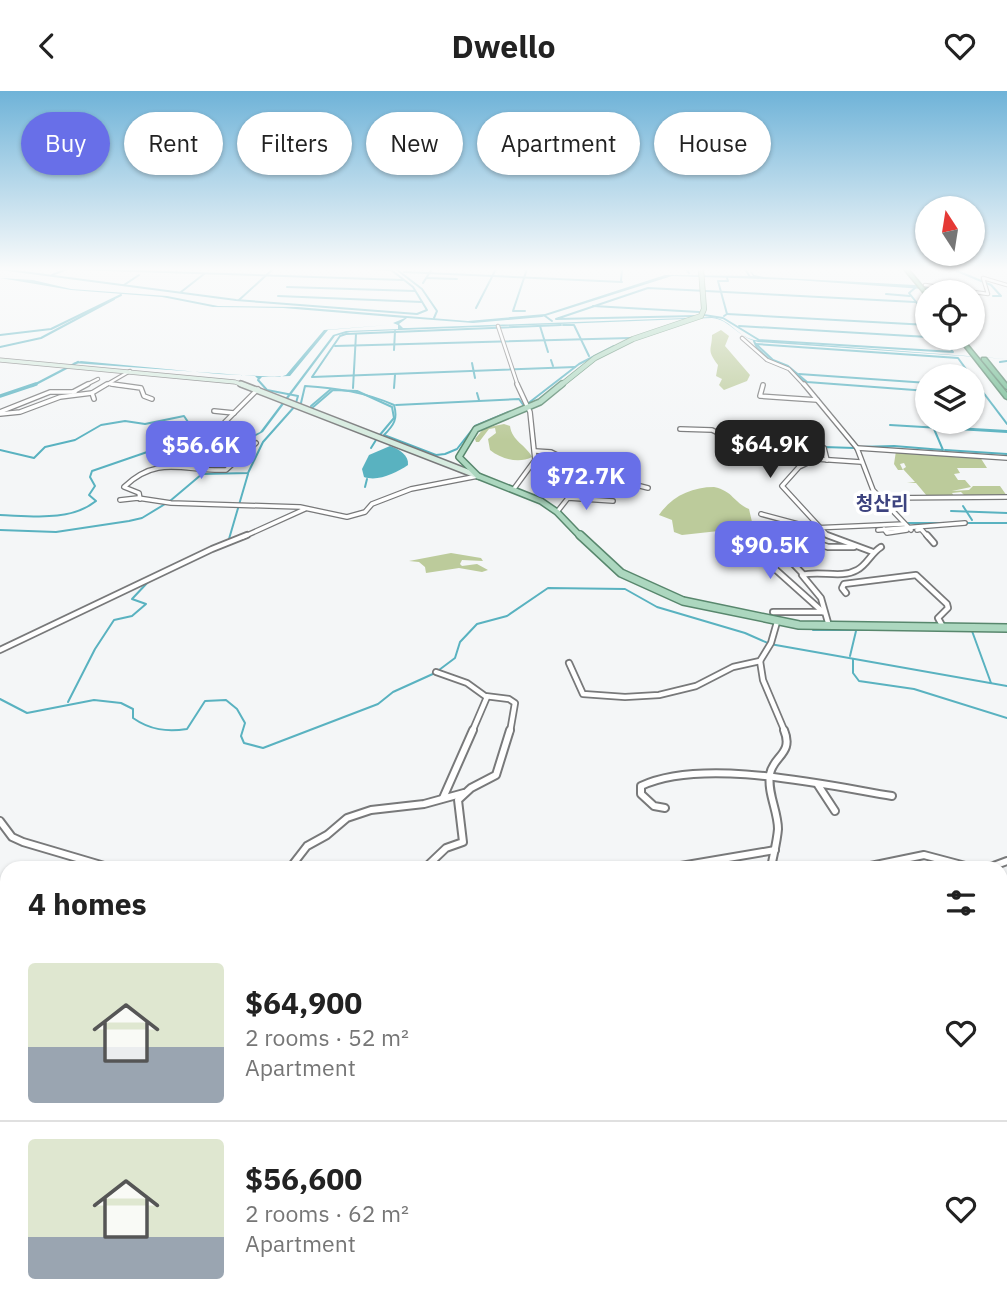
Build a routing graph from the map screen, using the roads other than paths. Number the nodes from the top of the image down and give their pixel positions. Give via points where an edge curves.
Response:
1 (498, 326) dead end
2 (675, 326) edge
3 (745, 337) dead end
4 (970, 350) edge
5 (977, 350) edge
6 (0, 360) edge
7 (130, 371) junction
8 (98, 379) dead end
9 (109, 384) junction
10 (83, 385) junction
11 (763, 385) dead end
12 (1007, 387) edge
13 (100, 389) junction
14 (258, 389) junction
15 (75, 391) junction
16 (92, 393) junction
17 (68, 396) junction
18 (1007, 397) edge
19 (94, 399) dead end
20 (152, 399) dead end
21 (817, 400) junction
22 (526, 407) junction
23 (214, 411) dead end
24 (0, 413) edge
25 (234, 413) junction
26 (6, 414) junction
27 (0, 420) edge
28 (225, 422) dead end
29 (680, 429) dead end
30 (256, 443) dead end
31 (824, 448) dead end
32 (857, 448) junction
33 (535, 451) junction
34 (1007, 458) edge
35 (816, 459) junction
36 (827, 460) junction
37 (861, 462) junction
38 (478, 476) junction
39 (649, 488) dead end
40 (513, 490) junction
41 (1007, 497) edge
42 (881, 498) junction
43 (140, 499) junction
44 (120, 501) dead end
45 (613, 501) dead end
46 (306, 508) junction
47 (557, 512) junction
48 (761, 515) dead end
49 (965, 523) dead end
50 (809, 527) junction
51 (908, 527) junction
52 (818, 528) junction
53 (884, 529) joint
54 (878, 530) dead end
55 (782, 533) junction
56 (934, 543) dead end
57 (858, 546) junction
58 (881, 547) dead end
59 (873, 552) junction
60 (784, 555) junction
61 (803, 574) junction
62 (846, 593) dead end
63 (773, 612) dead end
64 (823, 612) junction
65 (777, 622) junction
66 (830, 626) junction
67 (943, 627) junction
68 (1007, 628) edge
69 (0, 650) edge
70 (760, 661) junction
71 (569, 663) dead end
72 (436, 672) dead end
73 (487, 697) junction
74 (770, 779) junction
75 (818, 785) junction
76 (464, 793) junction
77 (892, 796) dead end
78 (443, 798) junction
79 (665, 808) dead end
80 (835, 811) dead end
81 (0, 821) edge
82 (775, 850) junction
83 (87, 861) edge
84 (295, 861) edge
85 (434, 861) edge
86 (710, 861) edge
87 (773, 861) edge
88 (895, 861) edge
89 (947, 861) edge

1 - 22 street
2 - 22 main road via 601,355 540,402
3 - 21 street via 767,360 789,369
4 - 18 highway
5 - 12 highway
6 - 7 main road
7 - 9 street
7 - 14 main road via 222,379
8 - 10 street
9 - 13 street
9 - 20 street via 141,387 144,396
10 - 13 street
10 - 15 street
11 - 21 street via 760,396
13 - 16 street
14 - 25 street
14 - 38 main road
15 - 17 street
15 - 24 street via 50,392
16 - 17 street
16 - 19 street
17 - 26 street
21 - 32 street
22 - 33 street
22 - 38 main road via 472,433 459,455
23 - 25 street
24 - 26 street
25 - 28 street
26 - 27 street
29 - 35 street via 712,430 741,444
30 - 43 street via 226,470 176,464 147,470 124,487 139,493
31 - 36 street
32 - 34 street
32 - 37 street
33 - 39 street via 549,451 597,475
33 - 40 street via 533,463
35 - 36 street
35 - 52 street via 801,465 782,485
36 - 37 street
37 - 42 street
38 - 40 main road
38 - 46 street via 411,489 351,516
40 - 47 main road
41 - 42 street
42 - 51 street
43 - 44 street
43 - 46 street
45 - 47 street via 568,498
46 - 69 street
47 - 65 main road via 599,555 636,581 682,601
48 - 50 street
49 - 51 street
50 - 52 street
50 - 55 street
51 - 52 street
51 - 53 street via 887,533
51 - 56 street via 921,529
52 - 57 street
53 - 54 street
55 - 57 street via 828,547
55 - 60 street via 774,535 774,542
57 - 59 street
58 - 59 street
59 - 61 street via 866,565 854,572
60 - 61 street
60 - 64 street via 766,561
61 - 64 street via 821,598
62 - 67 street via 844,584 916,575 947,604 938,618
63 - 64 street
64 - 66 street
65 - 66 main road
65 - 70 street
66 - 67 main road
67 - 68 main road
70 - 71 street via 733,667 688,688 625,697 583,694
70 - 74 street via 763,680 788,739
72 - 73 street via 467,683
73 - 76 street via 516,703 509,739 496,775
73 - 78 street
74 - 75 street
74 - 79 street via 675,773 641,786 641,794 656,808
74 - 82 street via 778,828
75 - 77 street
75 - 80 street
76 - 78 street
76 - 85 street via 458,806 463,842 446,848
78 - 84 street via 347,818 307,845
81 - 83 street via 12,837
82 - 86 street
82 - 87 street
88 - 89 street via 924,855

